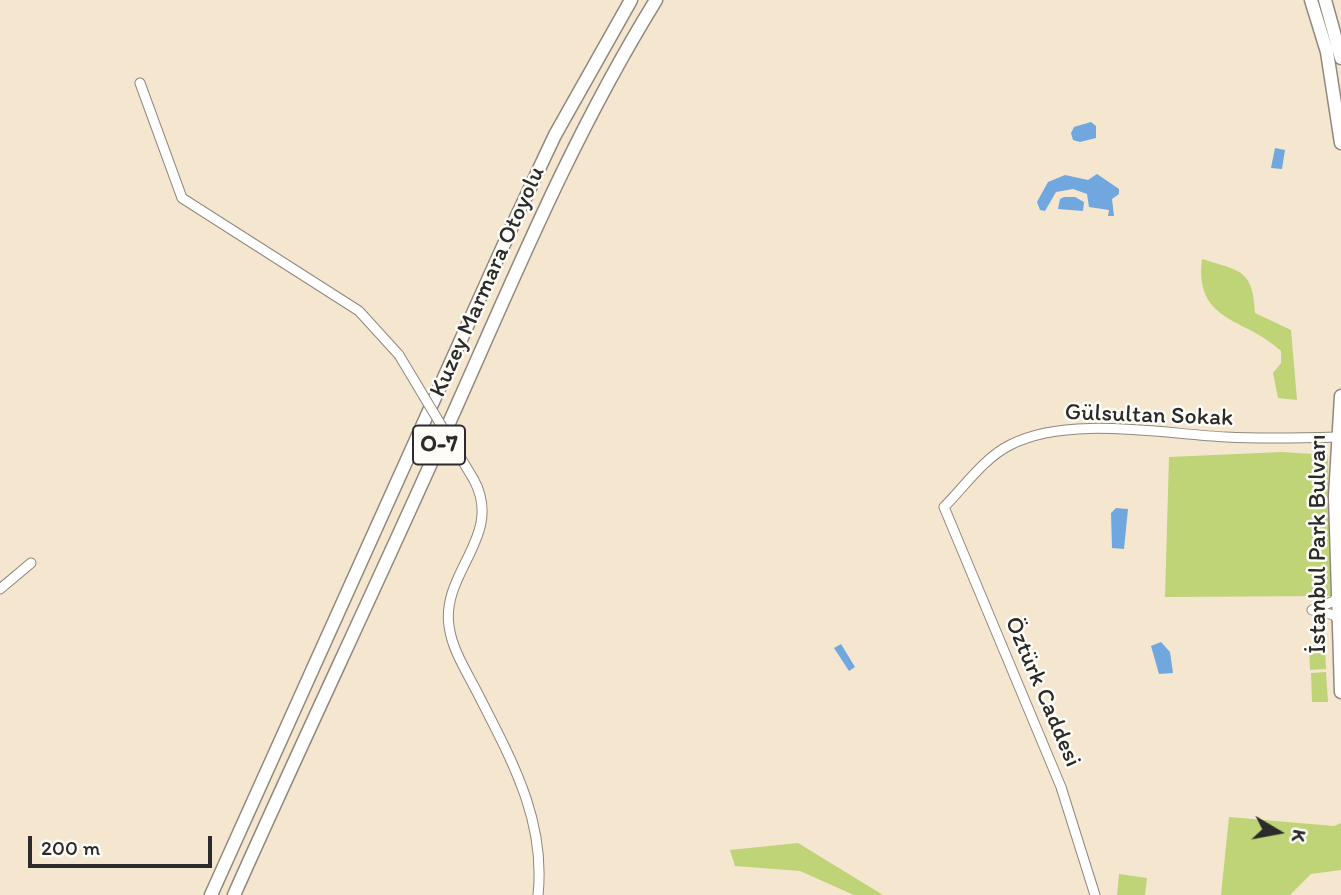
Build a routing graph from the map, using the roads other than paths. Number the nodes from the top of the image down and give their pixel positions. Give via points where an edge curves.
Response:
1 (631, 0) edge
2 (656, 0) edge
3 (1311, 0) edge
4 (1325, 0) edge
5 (1341, 58) edge
6 (140, 83) dead end
7 (1341, 143) edge
8 (1341, 396) edge
9 (1339, 438) junction
10 (944, 507) joint
11 (31, 563) dead end
12 (0, 589) edge
13 (1338, 595) junction
14 (1339, 622) junction
15 (1341, 692) edge
16 (211, 895) edge
17 (234, 895) edge
18 (538, 895) edge
19 (1095, 895) edge

1 - 16 highway, Kuzey Marmara Otoyolu / O-7 via 555,135 519,210
2 - 17 highway, Kuzey Marmara Otoyolu / O-7 via 587,119 532,230
3 - 7 highway via 1327,52
4 - 5 highway
6 - 18 street, bridge via 181,198 359,311 399,355 482,496 484,517 452,600 449,629 454,649 509,756 531,813 541,857
8 - 9 highway, İstanbul Park Bulvarı
9 - 10 street, Gülsultan Sokak via 1055,431 1003,449
9 - 13 highway, İstanbul Park Bulvarı via 1335,496
10 - 19 street, Öztürk Caddesi via 1061,787
11 - 12 street
13 - 14 highway, İstanbul Park Bulvarı
13 - 14 street via 1312,610 1334,615
14 - 15 highway, İstanbul Park Bulvarı

